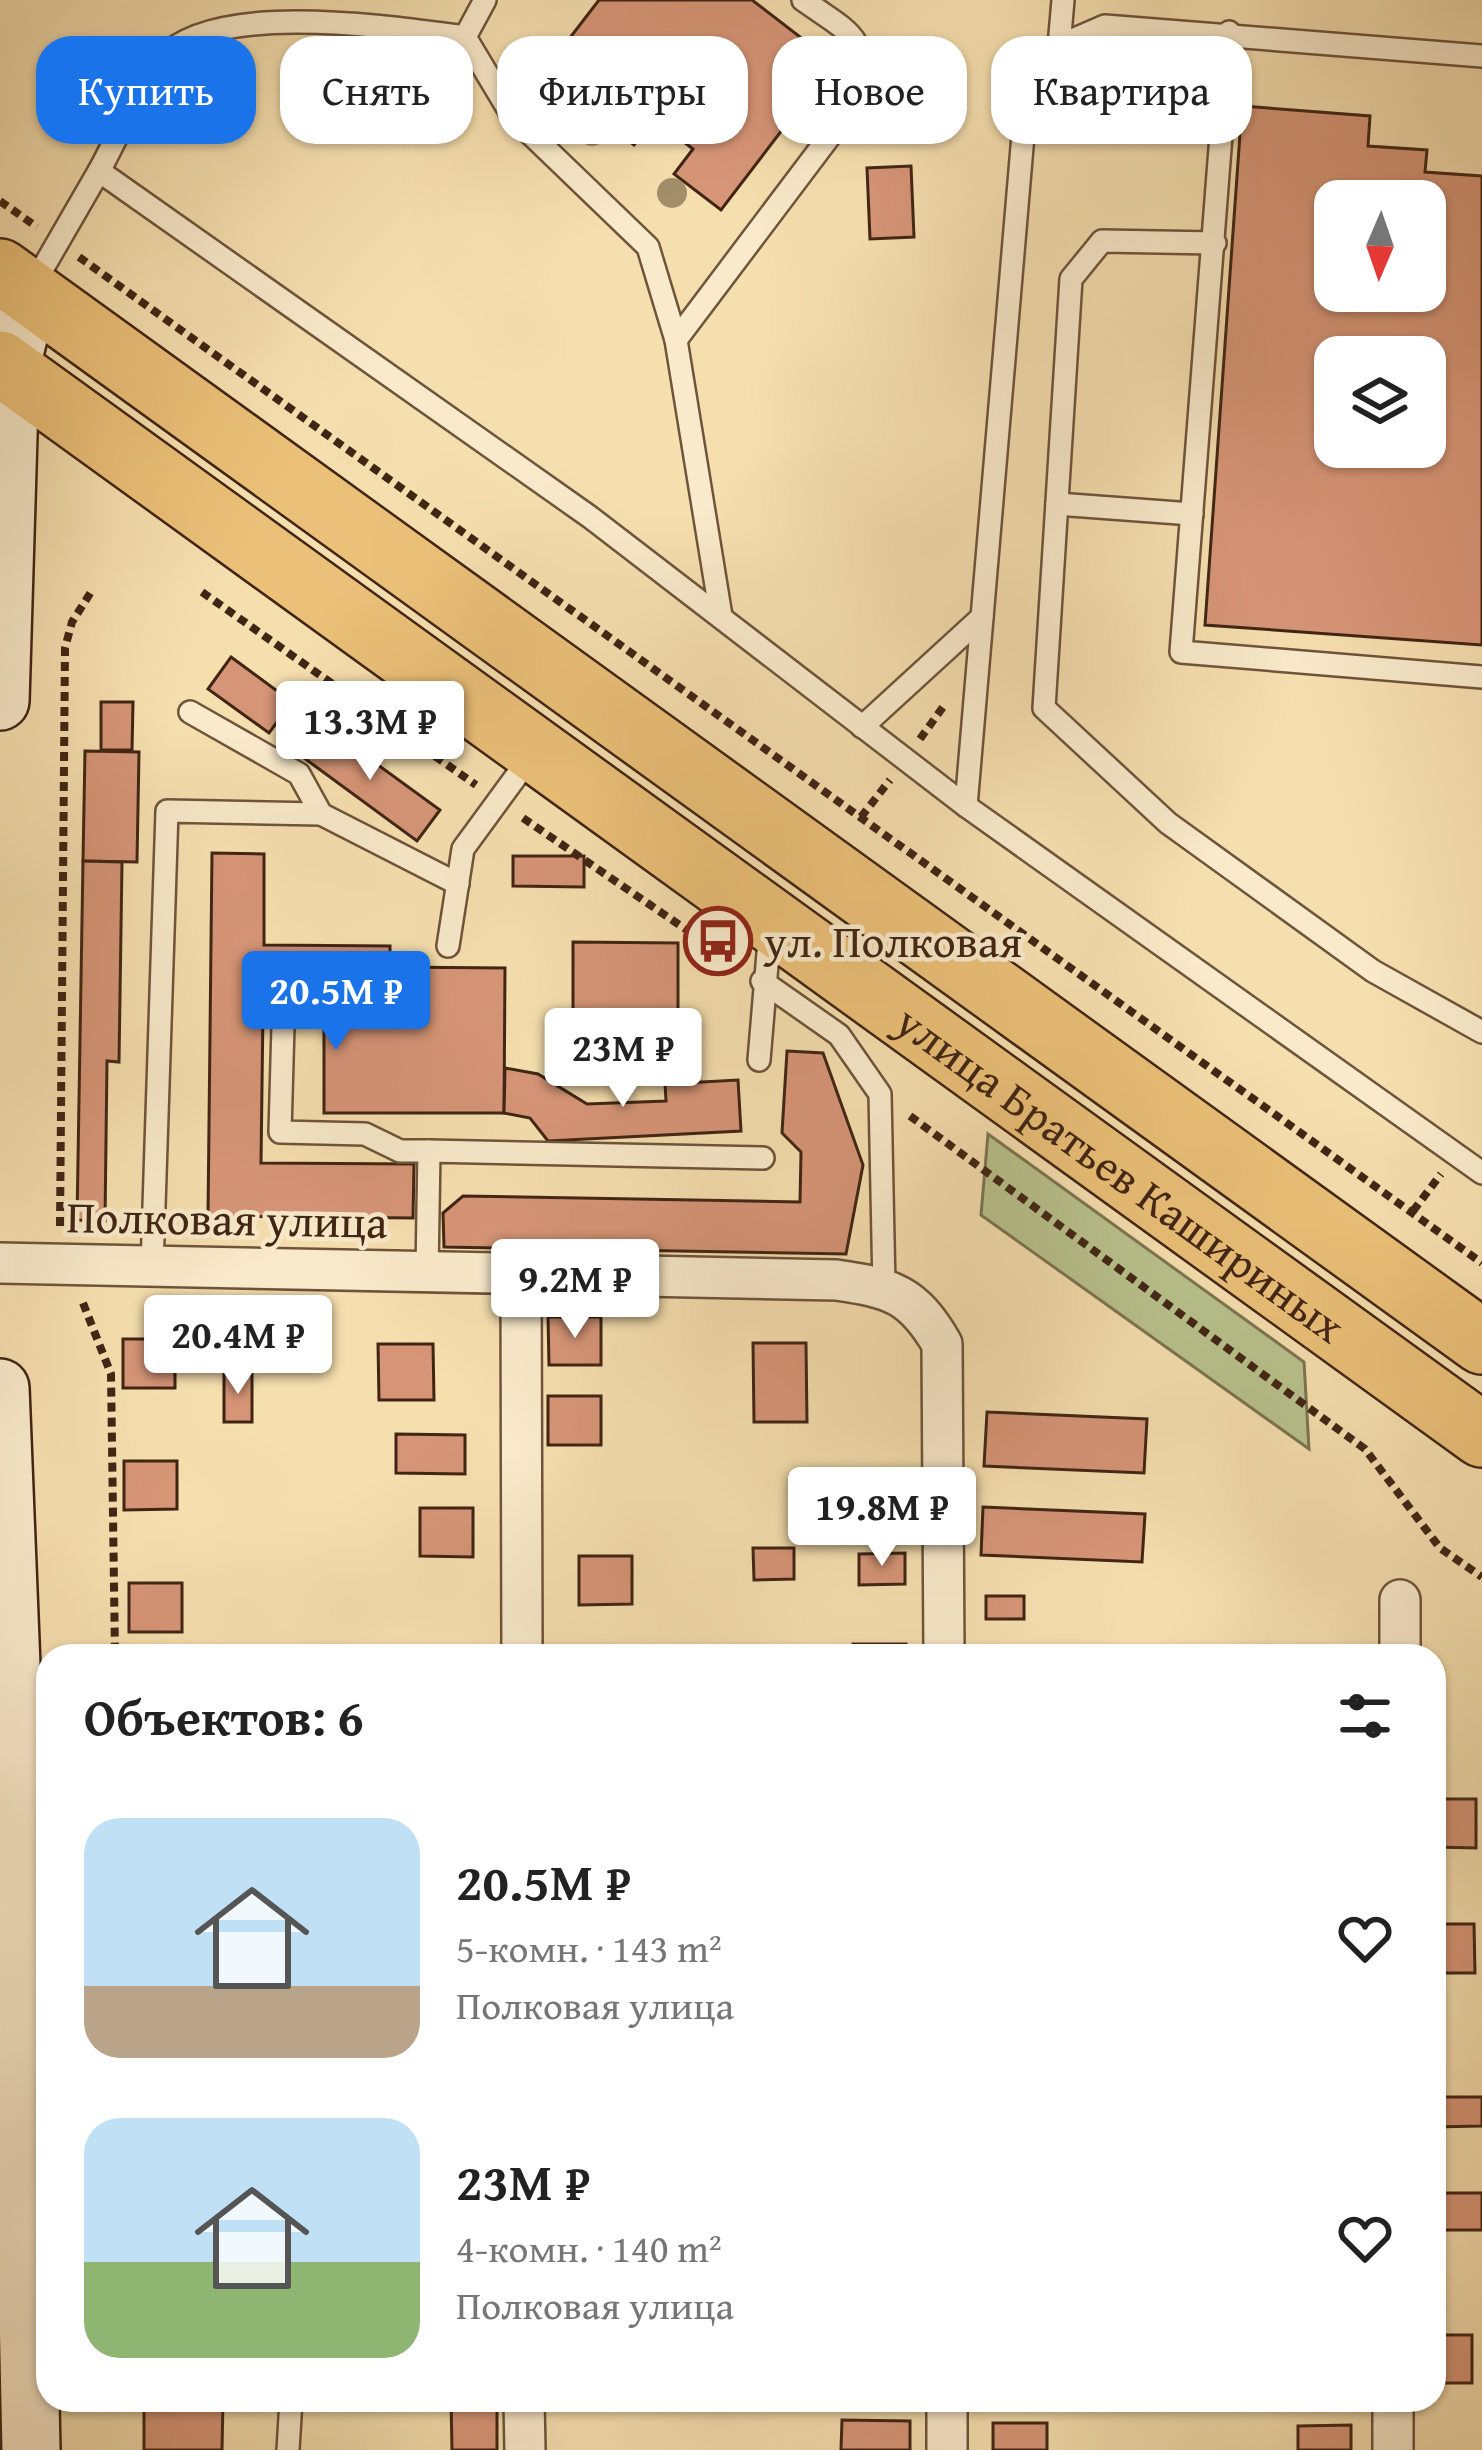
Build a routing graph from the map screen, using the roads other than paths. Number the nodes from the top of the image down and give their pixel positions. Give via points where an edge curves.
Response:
1 (484, 0) edge
2 (803, 0) edge
3 (1063, 0) edge
4 (1229, 32) junction
5 (458, 36) edge
6 (466, 36) edge
7 (1060, 36) edge
8 (1082, 36) edge
9 (473, 49) edge
10 (1482, 56) edge
11 (1022, 144) edge
12 (99, 171) junction
13 (1215, 243) junction
14 (29, 269) edge
15 (676, 340) junction
16 (5, 366) edge
17 (1057, 503) junction
18 (1192, 514) junction
19 (721, 616) junction
20 (982, 617) junction
21 (1482, 677) edge
22 (0, 701) edge
23 (190, 712) dead end
24 (862, 727) junction
25 (535, 750) junction
26 (966, 806) junction
27 (321, 814) junction
28 (458, 884) junction
29 (448, 946) dead end
30 (767, 952) junction
31 (283, 1026) dead end
32 (1482, 1032) edge
33 (759, 1060) dead end
34 (429, 1151) junction
35 (763, 1158) dead end
36 (1482, 1173) edge
37 (0, 1263) edge
38 (152, 1267) junction
39 (427, 1271) junction
40 (521, 1273) junction
41 (884, 1287) junction
42 (1482, 1342) edge
43 (0, 1388) edge
44 (1482, 1435) edge
45 (1400, 1600) dead end
46 (522, 1644) edge
47 (944, 1644) edge
48 (1400, 1644) edge
49 (21, 1880) edge
50 (290, 2412) edge
51 (524, 2412) edge
52 (947, 2412) edge
53 (1393, 2412) edge
54 (31, 2450) edge
55 (288, 2450) edge
56 (525, 2450) edge
57 (947, 2450) edge
58 (1393, 2450) edge

1 - 6 lane
2 - 15 lane via 856,38 866,60 860,96
3 - 7 lane
4 - 8 lane via 1105,26
4 - 10 lane
4 - 13 lane
5 - 12 lane via 314,18 194,30 163,57
9 - 15 lane via 513,117 648,247
11 - 20 lane
12 - 14 lane
12 - 19 lane
13 - 17 lane via 1102,242 1071,279
13 - 18 lane
14 - 16 street
14 - 42 main road, улица Братьев Кашириных
15 - 19 lane
16 - 22 street
16 - 25 main road, улица Братьев Кашириных
17 - 18 lane
17 - 32 lane via 1044,707 1168,823 1373,971
18 - 21 lane via 1181,652
19 - 24 lane
20 - 24 lane
20 - 26 lane
23 - 27 lane via 298,775
24 - 26 lane
25 - 28 lane via 463,849
25 - 30 main road, улица Братьев Кашириных
26 - 36 lane
27 - 28 lane
27 - 38 lane via 167,811
28 - 29 lane
30 - 33 lane
30 - 41 lane via 880,1094
30 - 44 main road, улица Братьев Кашириных
31 - 34 lane via 280,1132 365,1133 400,1150
34 - 35 lane
34 - 39 lane
37 - 38 street, Полковая улица
38 - 39 street, Полковая улица
39 - 40 street, Полковая улица
40 - 41 street, Полковая улица
40 - 46 street
41 - 47 street via 922,1309 942,1344
43 - 49 street
45 - 48 street
49 - 54 street
50 - 55 lane
51 - 56 street
52 - 57 street
53 - 58 street

